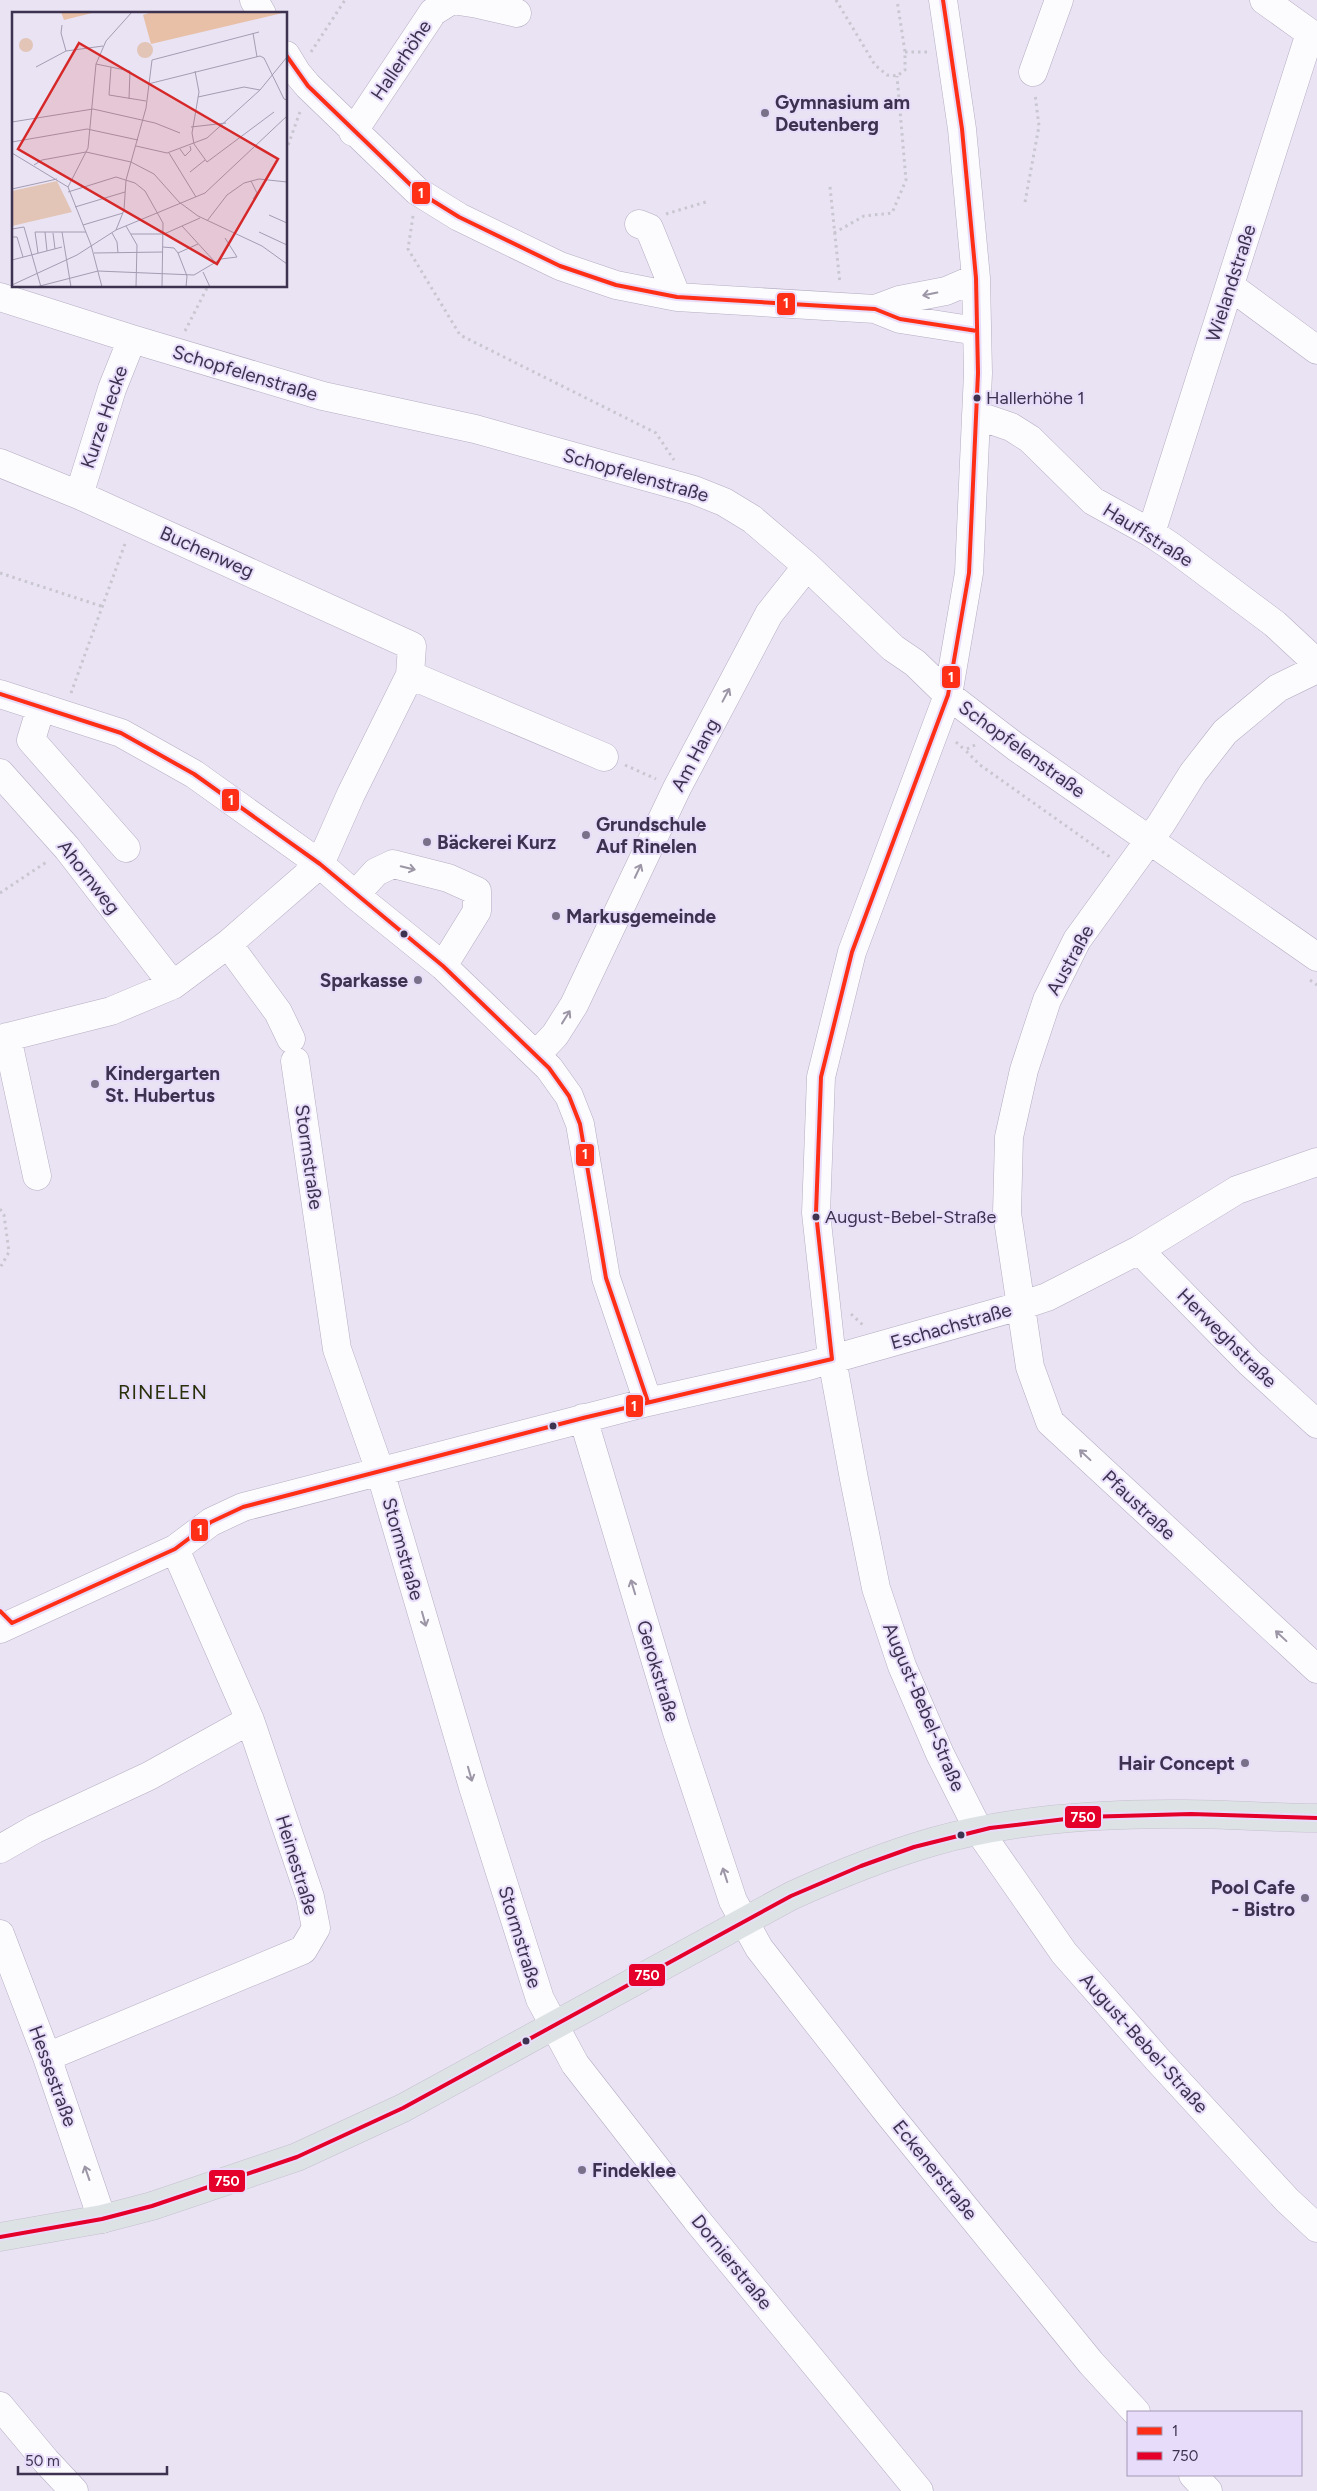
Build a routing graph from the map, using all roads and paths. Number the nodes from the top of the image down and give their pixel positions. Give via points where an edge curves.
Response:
1 (254, 0) edge
2 (345, 0) edge
3 (836, 0) edge
4 (897, 0) edge
5 (943, 0) edge
6 (1059, 0) edge
7 (1264, 0) edge
8 (261, 12) edge
9 (518, 13) dead end
10 (1313, 34) edge
11 (933, 51) dead end
12 (905, 52) junction
13 (297, 72) edge
14 (1033, 72) joint
15 (897, 76) junction
16 (353, 132) junction
17 (288, 137) edge
18 (830, 187) dead end
19 (417, 191) junction
20 (709, 201) dead end
21 (1025, 202) dead end
22 (644, 226) joint
23 (834, 232) junction
24 (976, 278) junction
25 (1230, 286) junction
26 (207, 288) edge
27 (0, 297) edge
28 (677, 298) junction
29 (843, 307) junction
30 (875, 309) junction
31 (977, 331) junction
32 (132, 339) junction
33 (1317, 350) edge
34 (174, 351) junction
35 (976, 415) junction
36 (0, 463) edge
37 (694, 490) junction
38 (79, 495) junction
39 (134, 520) junction
40 (1151, 533) junction
41 (807, 566) junction
42 (0, 572) edge
43 (101, 606) junction
44 (1317, 663) edge
45 (1317, 669) edge
46 (410, 675) junction
47 (0, 694) edge
48 (948, 695) junction
49 (52, 711) junction
50 (956, 742) dead end
51 (965, 750) dead end
52 (604, 756) joint
53 (0, 773) edge
54 (677, 788) junction
55 (1149, 841) junction
56 (67, 848) junction
57 (126, 848) dead end
58 (320, 864) junction
59 (0, 893) edge
60 (355, 895) junction
61 (228, 944) junction
62 (1317, 957) edge
63 (443, 966) junction
64 (173, 985) junction
65 (3, 1038) edge
66 (536, 1055) junction
67 (1317, 1162) edge
68 (37, 1176) dead end
69 (0, 1209) edge
70 (1139, 1250) junction
71 (0, 1268) edge
72 (1020, 1306) junction
73 (832, 1359) junction
74 (648, 1402) junction
75 (583, 1418) junction
76 (1317, 1424) edge
77 (380, 1471) junction
78 (175, 1548) junction
79 (4, 1621) edge
80 (1317, 1670) edge
81 (250, 1720) junction
82 (1317, 1818) edge
83 (980, 1831) junction
84 (0, 1849) edge
85 (743, 1920) junction
86 (0, 1934) edge
87 (553, 2027) junction
88 (47, 2057) junction
89 (102, 2219) junction
90 (1317, 2228) edge
91 (0, 2237) edge
92 (0, 2406) edge
93 (1135, 2411) edge
94 (1194, 2476) edge
95 (74, 2491) edge
96 (919, 2491) edge
97 (1208, 2491) edge

1 - 8 street
2 - 13 path
3 - 15 path via 875,64 887,75
4 - 12 path
5 - 24 street, August-Bebel-Straße via 962,130
6 - 14 street
7 - 10 street
9 - 16 street, Hallerhöhe via 452,0 433,12
10 - 25 street, Wielandstraße
11 - 12 path
12 - 15 path via 905,70
13 - 16 street
13 - 17 path
14 - 21 path via 1039,126
15 - 23 path via 904,188 892,213 864,216
16 - 19 street
18 - 23 path
19 - 28 street via 459,217 560,266 616,285
19 - 37 path via 408,249 460,335 656,433
20 - 22 path via 660,216
22 - 28 street
23 - 29 path
24 -> 30 street via 946,291 899,300
24 - 31 street, August-Bebel-Straße
25 - 33 street
25 - 40 street, Wielandstraße
26 - 34 path
27 - 32 street, Schopfelenstraße
28 - 29 street
29 - 30 street
30 - 31 street via 900,319
31 - 35 street, August-Bebel-Straße
32 - 34 street, Schopfelenstraße
32 - 38 street, Kurze Hecke via 112,388
34 - 37 street, Schopfelenstraße via 323,396 475,429
35 - 40 street, Hauffstraße via 1011,427 1030,439 1093,501
35 - 48 street, August-Bebel-Straße via 969,573
36 - 38 street, Buchenweg
37 - 41 street, Schopfelenstraße via 724,502 752,519
38 - 39 street, Buchenweg
39 - 43 path
39 - 46 street, Buchenweg via 412,646
40 - 44 street, Hauffstraße via 1275,624
41 - 48 street, Schopfelenstraße
54 -> 41 street, Am Hang via 769,614
42 - 43 path
43 - 49 path
45 - 55 street, Austraße via 1278,688 1225,732 1193,773
46 - 52 street
46 - 58 street
47 - 49 street
48 - 55 street, Schopfelenstraße via 1016,748
48 - 73 street, August-Bebel-Straße via 852,952 821,1077 816,1213
49 - 57 street via 31,740
49 - 58 street via 121,733 194,774
50 - 51 path
52 - 54 path
53 - 56 street, Ahornweg
66 -> 54 street, Am Hang via 574,1005
55 - 62 street, Schopfelenstraße
55 - 72 street, Austraße via 1076,940 1048,1000 1024,1070 1009,1137 1007,1213
56 - 59 path
56 - 64 street, Ahornweg
58 - 60 street
58 - 61 street
60 - 63 street
60 -> 63 street via 376,872 393,864 448,878 477,891 477,911
61 - 64 street
61 - 77 street, Stormstraße via 278,1012 293,1050 337,1349
63 - 66 street
64 - 65 street via 110,1011
65 - 68 street
66 - 74 street via 569,1096 580,1124 606,1278
67 - 70 street, Eschachstraße via 1237,1190
69 - 71 path via 4,1215 9,1252
70 - 72 street, Eschachstraße via 1047,1297
70 - 76 street, Herweghstraße via 1250,1363
72 - 73 street, Eschachstraße
80 -> 72 street, Pfaustraße via 1050,1422 1030,1367
73 - 74 street, Eschachstraße
73 - 83 street, August-Bebel-Straße via 876,1588 906,1674 940,1754
74 - 75 street, Eschachstraße
75 - 77 street, Eschachstraße
85 -> 75 street, Gerokstraße via 733,1901 676,1729
77 - 78 street, Eschachstraße via 243,1507 211,1522
77 -> 87 street, Stormstraße via 540,1999
78 - 79 street, Eschachstraße
78 - 81 street, Heinestraße
81 - 84 street via 149,1776 35,1829
81 - 88 street, Heinestraße via 310,1897 316,1928 304,1950
82 - 83 main road via 1173,1814 1049,1820
83 - 85 main road via 933,1841 847,1870
83 - 90 street, August-Bebel-Straße via 1064,1953 1158,2060
85 - 87 main road
85 - 93 street, Eckenerstraße via 759,1948 888,2113 1091,2362
86 - 88 street, Hessestraße
87 - 89 main road via 403,2108 297,2157 152,2206
87 - 96 street, Dornierstraße via 575,2064 690,2211
89 -> 88 street, Hessestraße
89 - 91 main road
92 - 95 street
94 - 97 street

